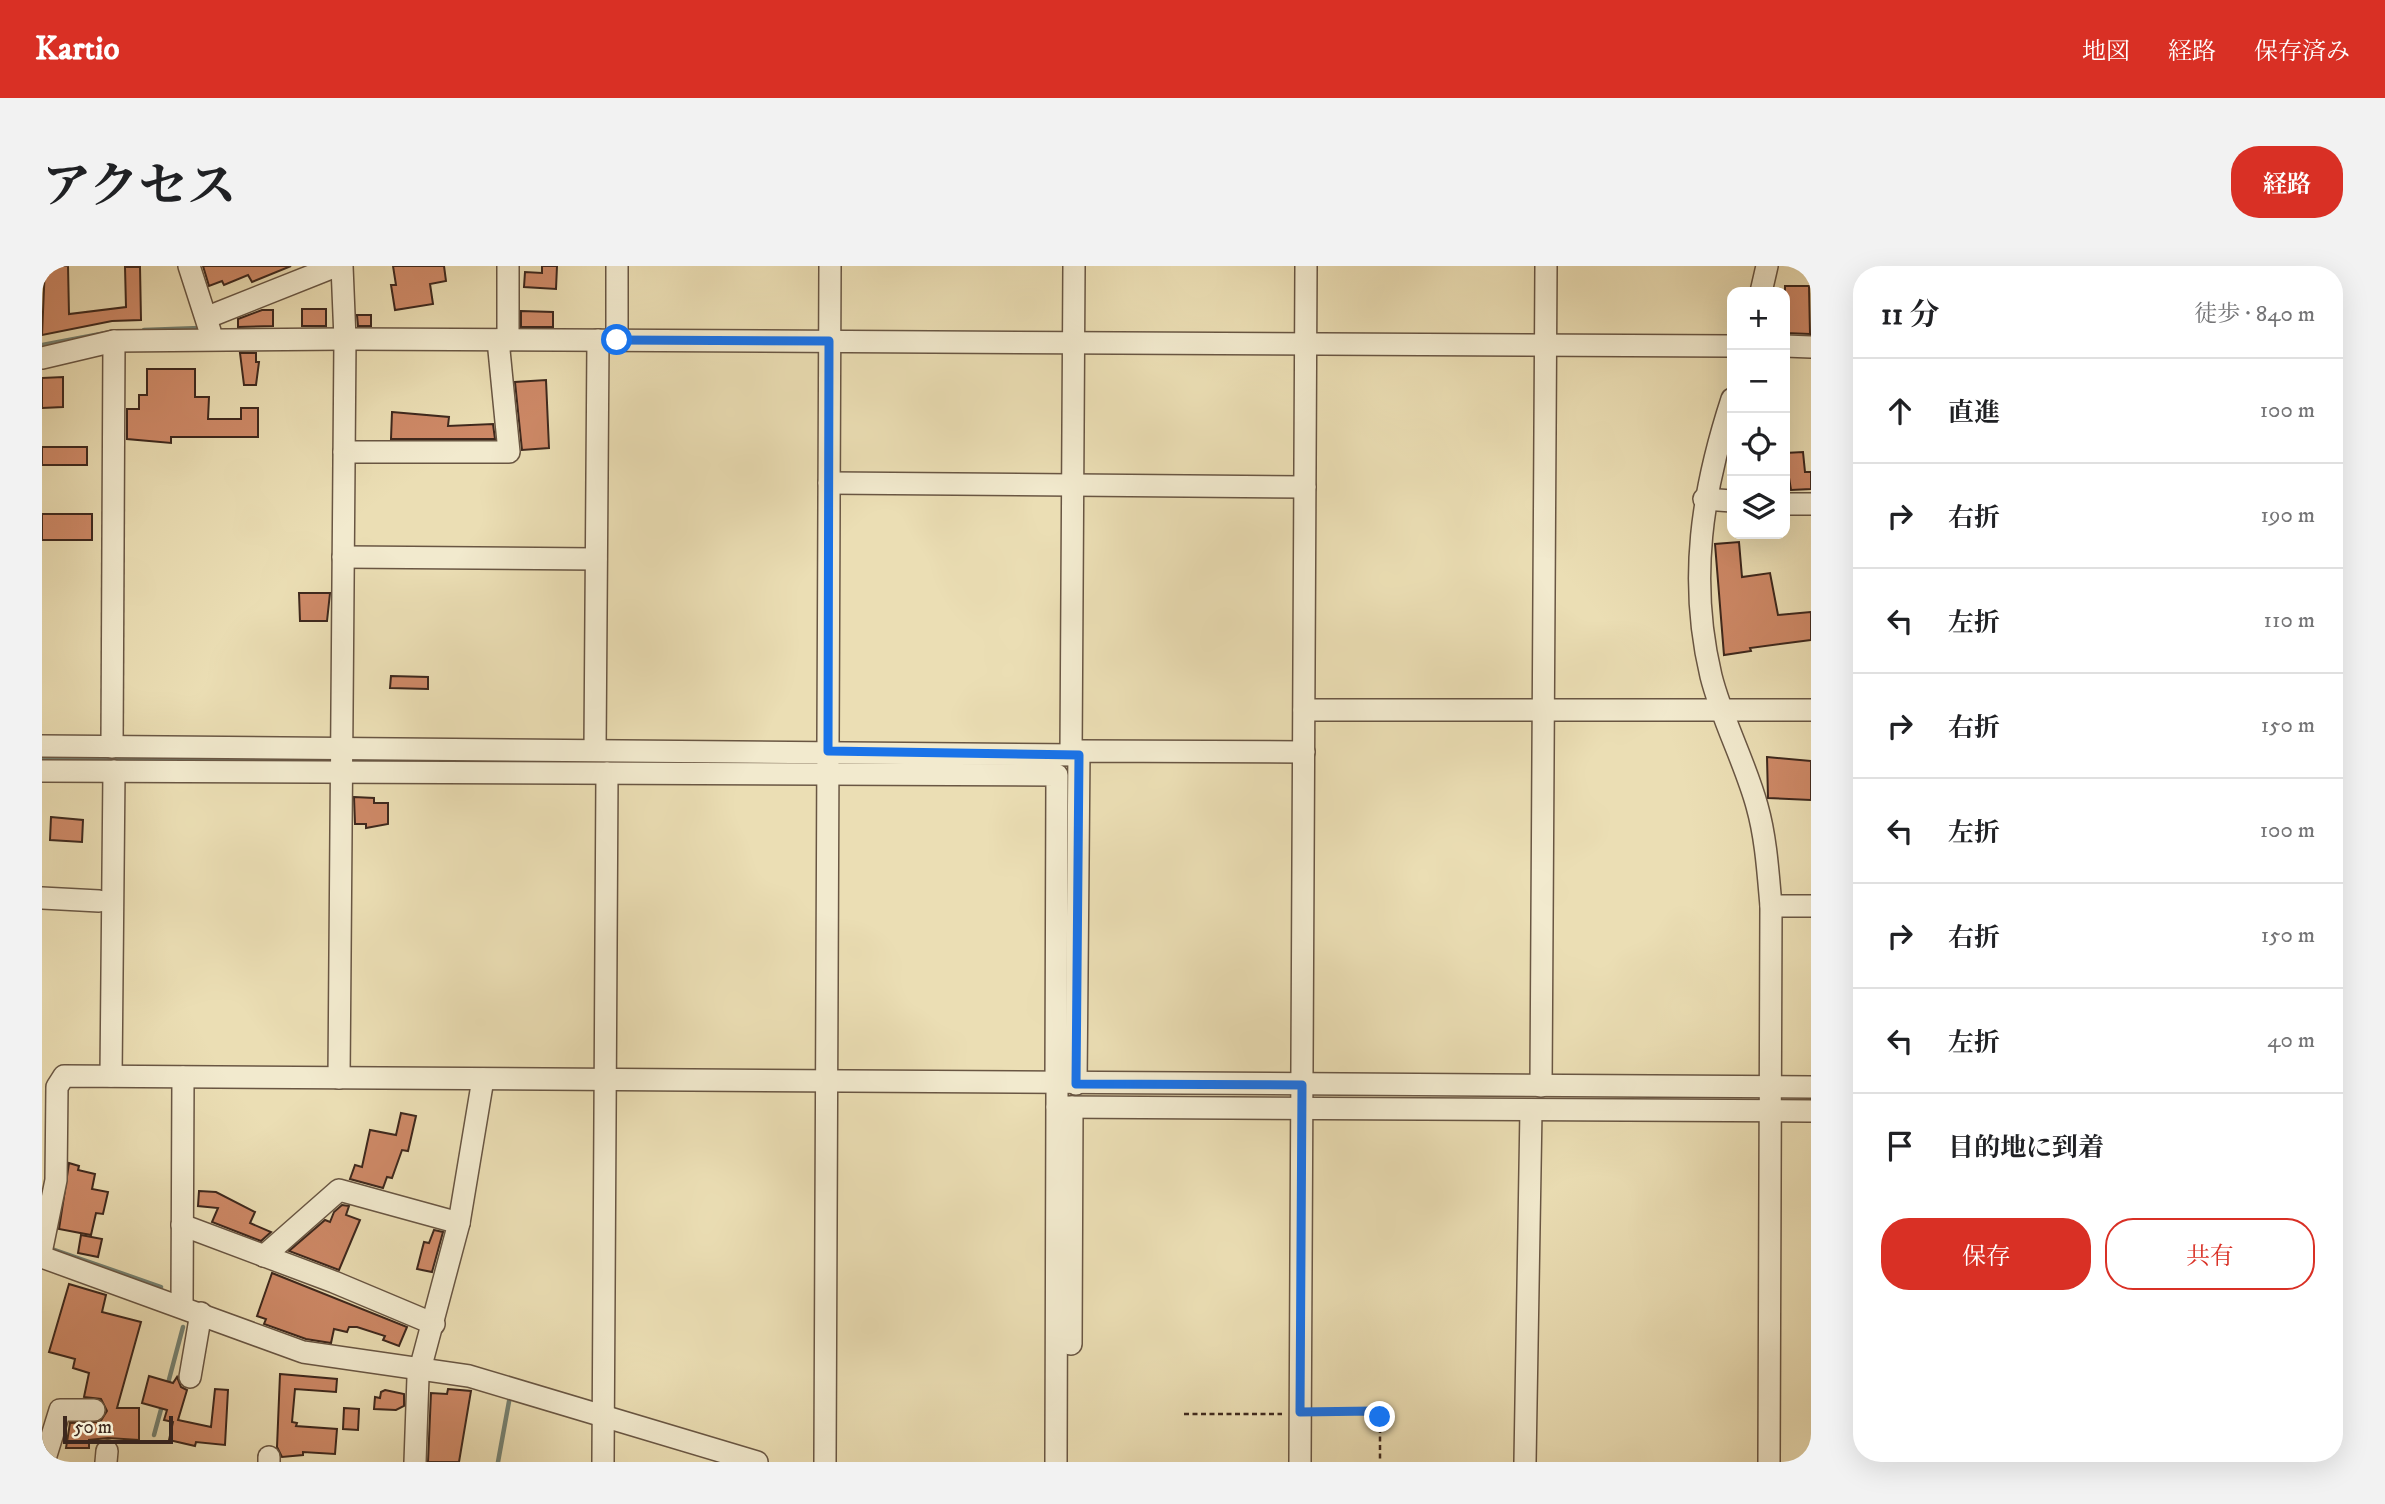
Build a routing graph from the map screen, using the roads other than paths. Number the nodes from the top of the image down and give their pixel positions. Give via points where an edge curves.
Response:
1 (189, 266) edge
2 (334, 266) edge
3 (342, 266) edge
4 (508, 266) edge
5 (617, 266) edge
6 (630, 266) edge
7 (830, 266) edge
8 (1064, 266) edge
9 (1074, 266) edge
10 (1306, 266) edge
11 (1534, 266) edge
12 (1546, 266) edge
13 (1767, 266) edge
14 (1762, 287) edge
15 (208, 317) junction
16 (345, 339) junction
17 (211, 340) junction
18 (503, 340) junction
19 (614, 340) junction
20 (829, 341) junction
21 (109, 342) junction
22 (1069, 343) junction
23 (1305, 344) junction
24 (1540, 345) junction
25 (1727, 346) edge
26 (1790, 346) edge
27 (1811, 346) edge
28 (42, 358) edge
29 (1727, 413) edge
30 (344, 452) junction
31 (829, 483) junction
32 (1068, 485) junction
33 (1305, 487) junction
34 (1704, 499) junction
35 (1727, 501) edge
36 (1790, 504) edge
37 (1811, 504) edge
38 (343, 557) junction
39 (596, 559) junction
40 (1304, 710) junction
41 (1811, 710) edge
42 (1538, 711) junction
43 (1724, 712) junction
44 (42, 746) edge
45 (107, 747) junction
46 (342, 748) junction
47 (602, 750) junction
48 (828, 751) junction
49 (1304, 752) junction
50 (1070, 754) junction
51 (42, 771) edge
52 (107, 771) junction
53 (342, 772) junction
54 (601, 773) junction
55 (828, 774) junction
56 (42, 898) edge
57 (99, 901) junction
58 (1771, 906) junction
59 (1811, 906) edge
60 (105, 1076) junction
61 (176, 1077) junction
62 (339, 1078) junction
63 (483, 1079) junction
64 (600, 1081) junction
65 (825, 1082) junction
66 (1063, 1084) junction
67 (1535, 1086) junction
68 (1769, 1087) junction
69 (1811, 1087) edge
70 (1302, 1097) junction
71 (1064, 1107) junction
72 (1537, 1110) junction
73 (1769, 1111) junction
74 (1811, 1111) edge
75 (459, 1223) junction
76 (182, 1226) junction
77 (264, 1256) junction
78 (43, 1258) edge
79 (184, 1307) junction
80 (434, 1324) junction
81 (421, 1367) junction
82 (190, 1377) dead end
83 (93, 1410) dead end
84 (598, 1415) junction
85 (44, 1462) edge
86 (415, 1462) edge
87 (591, 1462) edge
88 (603, 1462) edge
89 (757, 1462) edge
90 (825, 1462) edge
91 (1056, 1462) edge
92 (1071, 1462) edge
93 (1300, 1462) edge
94 (1525, 1462) edge
95 (1539, 1462) edge
96 (1769, 1462) edge

1 - 15 street
2 - 15 street
3 - 16 street
4 - 18 street
5 - 19 street
6 - 19 street
7 - 20 street
8 - 22 street
9 - 22 street
10 - 23 street
11 - 24 street
12 - 24 street
13 - 14 street
15 - 17 street
16 - 17 street
16 - 18 street
16 - 30 street
17 - 21 street
18 - 19 street
18 - 30 street via 509,452
19 - 20 street
19 - 39 street
19 - 47 street
20 - 22 street
20 - 31 street
21 - 28 street
21 - 45 street
22 - 23 street
22 - 32 street
23 - 24 street
23 - 33 street
24 - 25 street
24 - 42 street
26 - 27 street
29 - 34 street
30 - 38 street
31 - 32 street
31 - 48 street
32 - 33 street
32 - 50 street
33 - 40 street
34 - 35 street
34 - 43 street via 1699,604 1711,678
36 - 37 street
38 - 39 street
38 - 46 street
39 - 47 street
40 - 42 street
40 - 49 street
41 - 43 street
42 - 43 street
42 - 67 street
43 - 58 street via 1757,806
44 - 45 street
45 - 46 street
46 - 47 street
46 - 53 street
47 - 48 street
48 - 50 street
48 - 55 street
49 - 50 street
49 - 70 street
50 - 66 street
51 - 52 street
52 - 53 street
52 - 57 street
52 - 60 street
53 - 54 street
53 - 62 street
54 - 55 street
54 - 64 street
55 - 65 street
55 - 66 street via 1057,775
56 - 57 street
57 - 60 street
58 - 59 street
58 - 68 street
60 - 61 street
60 - 78 street via 64,1076 57,1087 56,1180
61 - 62 street
61 - 76 street
61 - 79 street
62 - 63 street
63 - 64 street
63 - 75 street
64 - 65 street
64 - 84 street
65 - 66 street
65 - 90 street
66 - 70 street
66 - 71 street
67 - 68 street
67 - 70 street
68 - 69 street
68 - 73 street
70 - 71 street
70 - 72 street
70 - 93 street
71 - 91 street
71 - 92 street
72 - 73 street
72 - 94 street
72 - 95 street
73 - 74 street
73 - 96 street
75 - 77 street via 339,1190
75 - 80 street
76 - 77 street
76 - 79 street
77 - 80 street
78 - 79 street
79 - 81 street via 303,1352
79 - 82 street
80 - 81 street
81 - 84 street via 470,1376
81 - 86 street
83 - 85 street via 60,1410
84 - 87 street
84 - 88 street
84 - 89 street

